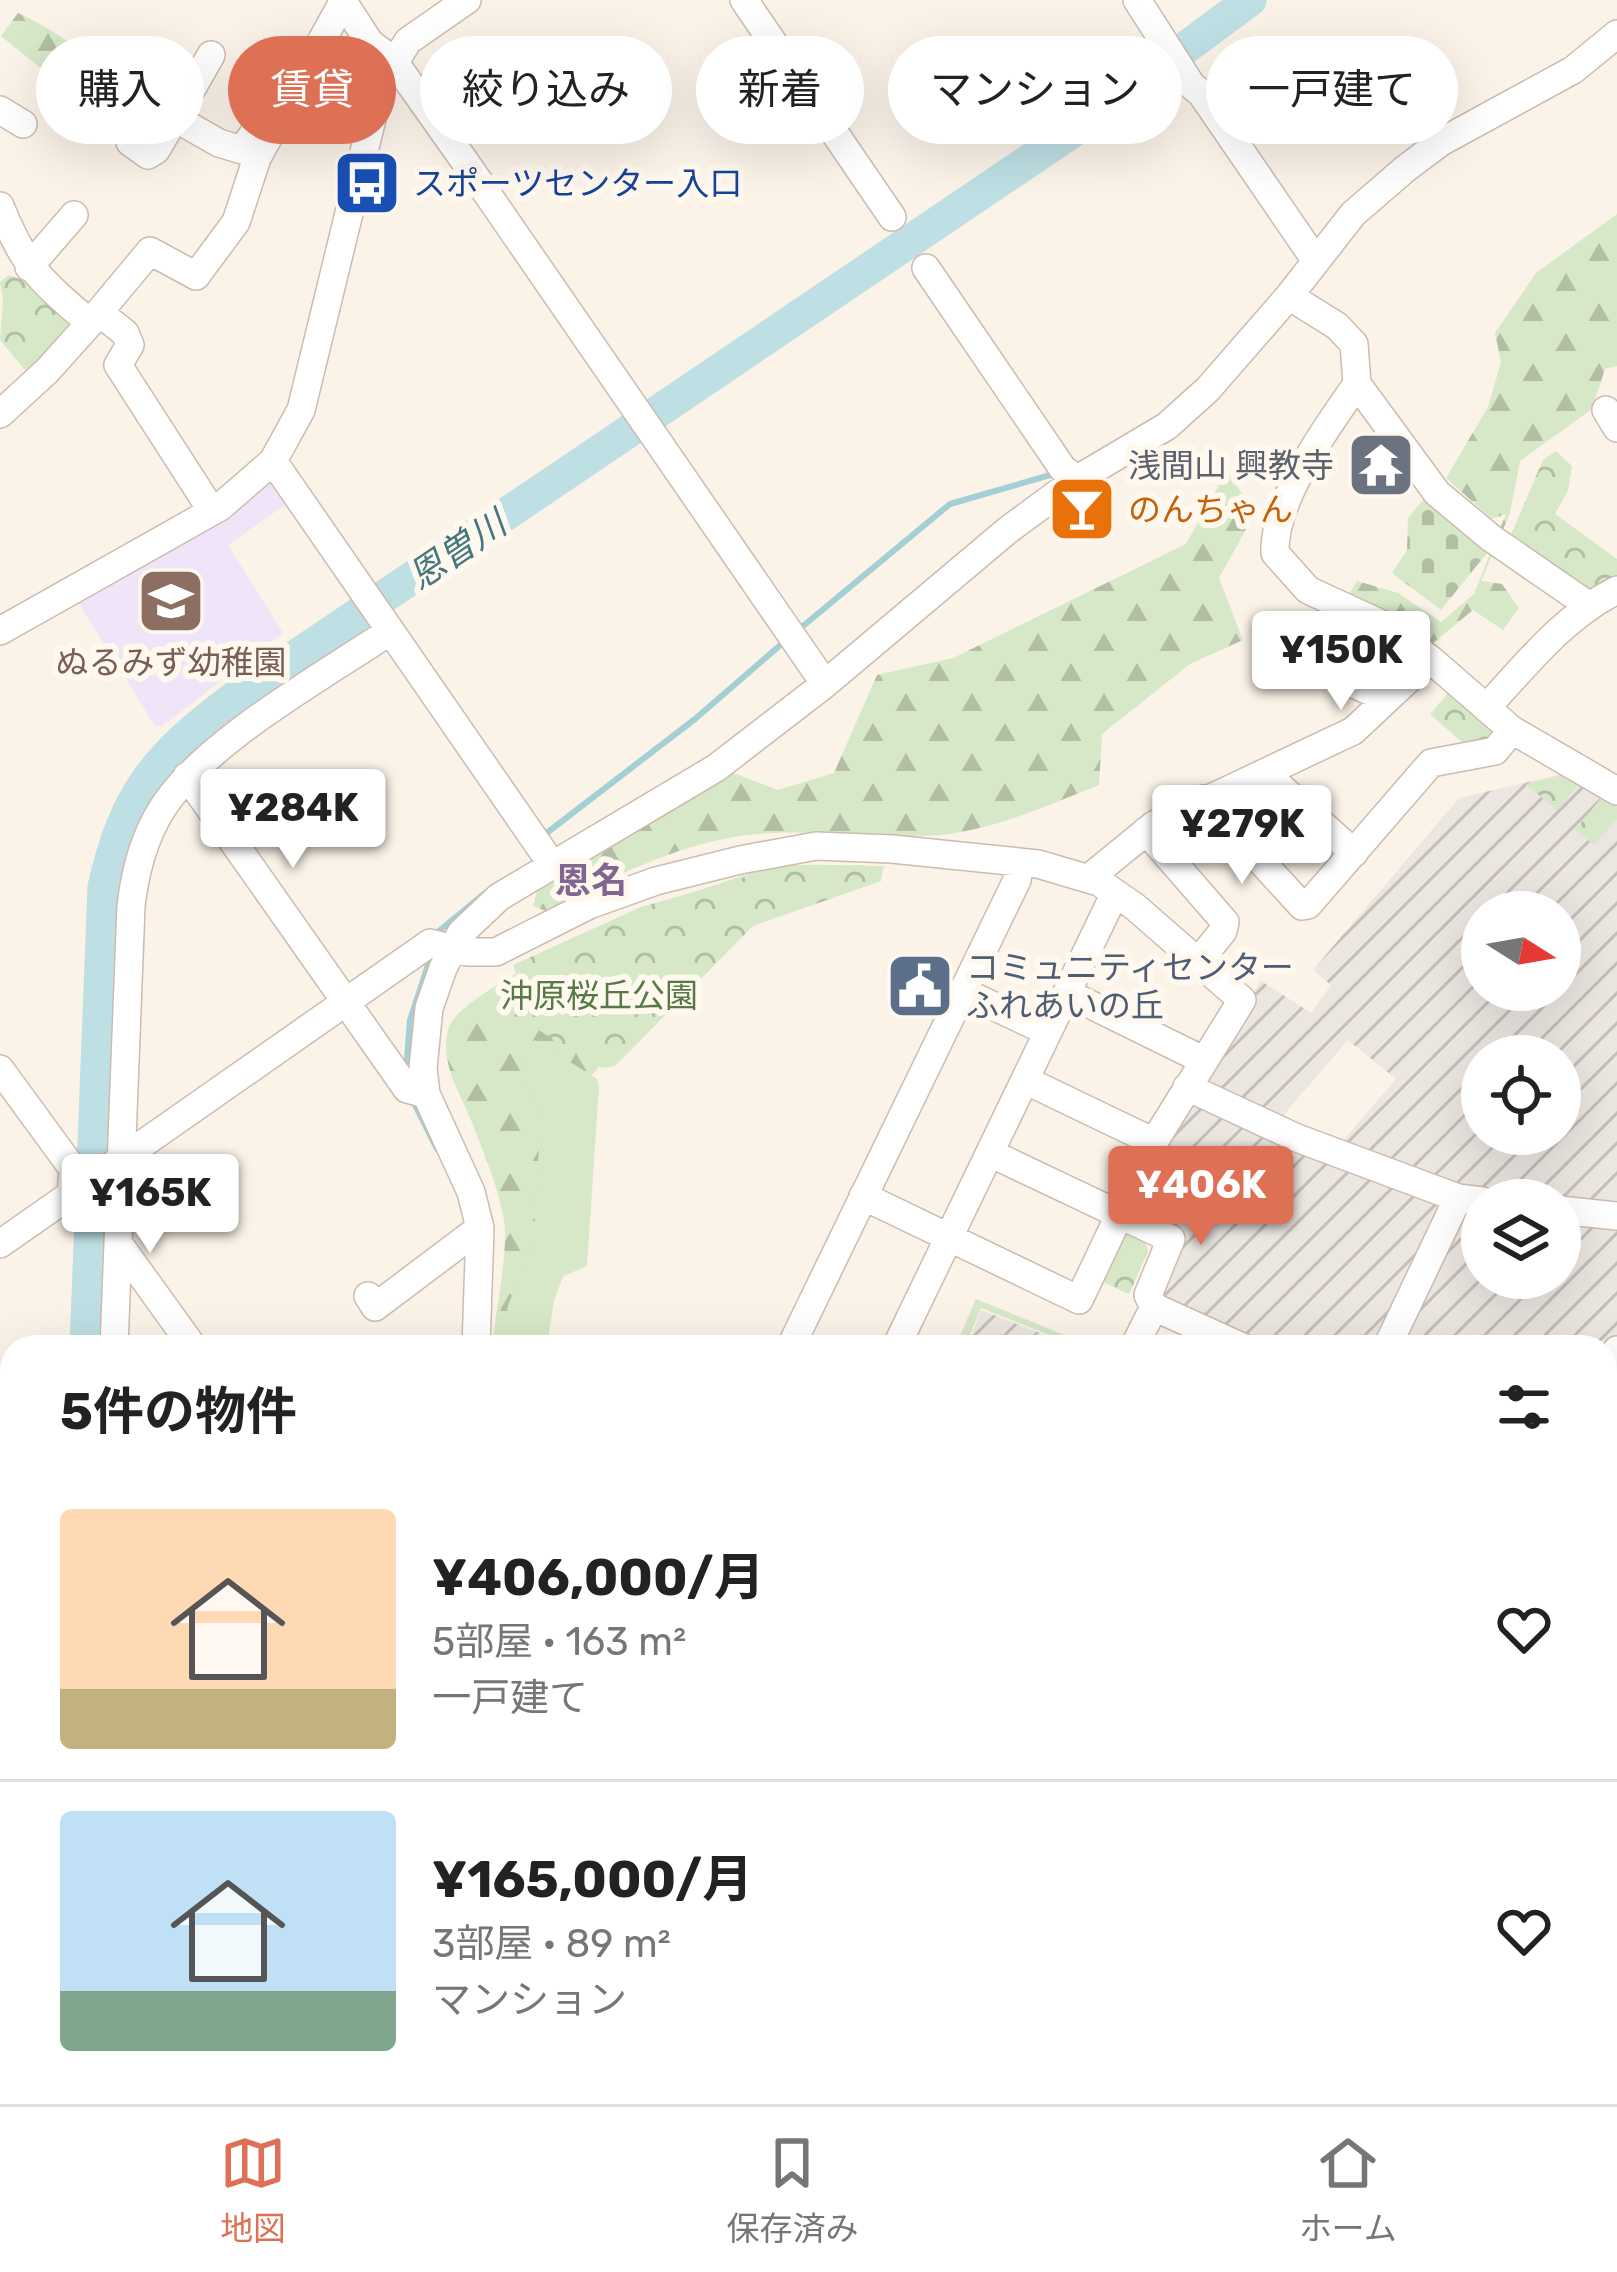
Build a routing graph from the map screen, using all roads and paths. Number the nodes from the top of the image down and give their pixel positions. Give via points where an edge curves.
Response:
1 (467, 0) edge
2 (745, 0) edge
3 (1136, 0) edge
4 (343, 1) edge
5 (1617, 34) edge
6 (327, 36) edge
7 (366, 36) edge
8 (396, 56) edge
9 (396, 64) edge
10 (206, 73) dead end
11 (204, 76) edge
12 (204, 134) edge
13 (133, 144) edge
14 (160, 144) edge
15 (246, 144) edge
16 (266, 144) edge
17 (365, 144) edge
18 (0, 206) edge
19 (74, 214) dead end
20 (892, 217) dead end
21 (1316, 260) junction
22 (29, 267) junction
23 (926, 268) dead end
24 (1289, 296) junction
25 (96, 318) junction
26 (1365, 396) junction
27 (0, 414) edge
28 (273, 461) junction
29 (1087, 488) junction
30 (212, 511) junction
31 (1617, 590) edge
32 (1588, 605) junction
33 (389, 628) junction
34 (0, 631) edge
35 (1430, 659) junction
36 (1320, 669) dead end
37 (825, 684) junction
38 (1388, 699) junction
39 (1486, 707) junction
40 (1512, 730) junction
41 (1266, 774) junction
42 (187, 776) junction
43 (1617, 791) edge
44 (1204, 799) junction
45 (1146, 831) junction
46 (1354, 853) junction
47 (1021, 862) junction
48 (553, 866) junction
49 (1090, 878) junction
50 (1115, 893) junction
51 (452, 950) junction
52 (1198, 962) junction
53 (962, 991) junction
54 (1067, 993) junction
55 (347, 1002) junction
56 (1048, 1032) junction
57 (1203, 1060) junction
58 (0, 1069) edge
59 (1025, 1080) junction
60 (1186, 1087) junction
61 (426, 1094) junction
62 (1154, 1142) junction
63 (990, 1153) junction
64 (120, 1164) junction
65 (75, 1194) junction
66 (862, 1196) junction
67 (1461, 1197) edge
68 (1581, 1212) edge
69 (1120, 1216) junction
70 (1461, 1216) edge
71 (1617, 1216) edge
72 (480, 1228) junction
73 (950, 1238) junction
74 (0, 1244) edge
75 (119, 1244) junction
76 (1154, 1306) junction
77 (375, 1307) dead end
78 (115, 1335) edge
79 (184, 1335) edge
80 (476, 1335) edge
81 (795, 1335) edge
82 (902, 1335) edge
83 (1140, 1335) edge
84 (1216, 1335) edge
85 (1394, 1335) edge

1 - 8 street
2 - 20 street
3 - 21 street
4 - 6 street
4 - 7 street
5 - 21 street via 1574,70 1405,169
9 - 37 street
10 - 11 street
12 - 15 street via 242,150
13 - 14 street via 148,155
16 - 25 street via 236,222 196,276 150,251
17 - 28 street via 301,410
18 - 22 street
19 - 22 street
21 - 24 street
22 - 25 street
23 - 29 street via 1064,469
24 - 26 street via 1354,344
24 - 29 street via 1208,389
25 - 27 street
25 - 30 street via 125,334 130,345 118,365
26 - 32 street via 1437,493
26 - 35 street via 1327,426 1278,519 1275,553 1308,590 1386,626
28 - 30 street
28 - 33 street
29 - 37 street via 950,576
30 - 34 street
31 - 32 street
32 - 39 street
33 - 42 street
33 - 48 street
35 - 38 street
35 - 39 street
36 - 38 street
37 - 48 street via 716,768
38 - 41 street via 1353,731
39 - 40 street
40 - 43 street
40 - 46 street via 1495,752 1431,764
41 - 44 street
41 - 46 street
42 - 55 street
42 - 64 street via 163,807 135,872
44 - 45 street
44 - 46 street via 1302,906
45 - 49 street
45 - 52 street via 1225,922
47 - 49 street
47 - 51 street via 798,848 656,881 500,951
47 - 53 street
48 - 51 street via 481,911
49 - 50 street
50 - 52 street
50 - 54 street
51 - 55 street via 430,943
51 - 61 street via 426,1019
52 - 57 street via 1242,1000
53 - 56 street
53 - 66 street
54 - 56 street
54 - 57 street
55 - 61 street via 407,1088
55 - 64 street
56 - 59 street
57 - 60 street
58 - 65 street via 73,1169
59 - 62 street
59 - 63 street
60 - 62 street
60 - 67 street via 1297,1138
61 - 72 street
62 - 69 street
63 - 69 street
63 - 73 street
64 - 65 street
64 - 75 street
65 - 74 street
66 - 73 street
66 - 81 street
68 - 71 street
69 - 73 street via 1079,1300
69 - 76 street via 1171,1239 1148,1294
70 - 85 street
72 - 77 street
72 - 80 street
73 - 82 street
75 - 78 street
75 - 79 street
76 - 83 street
76 - 84 street

